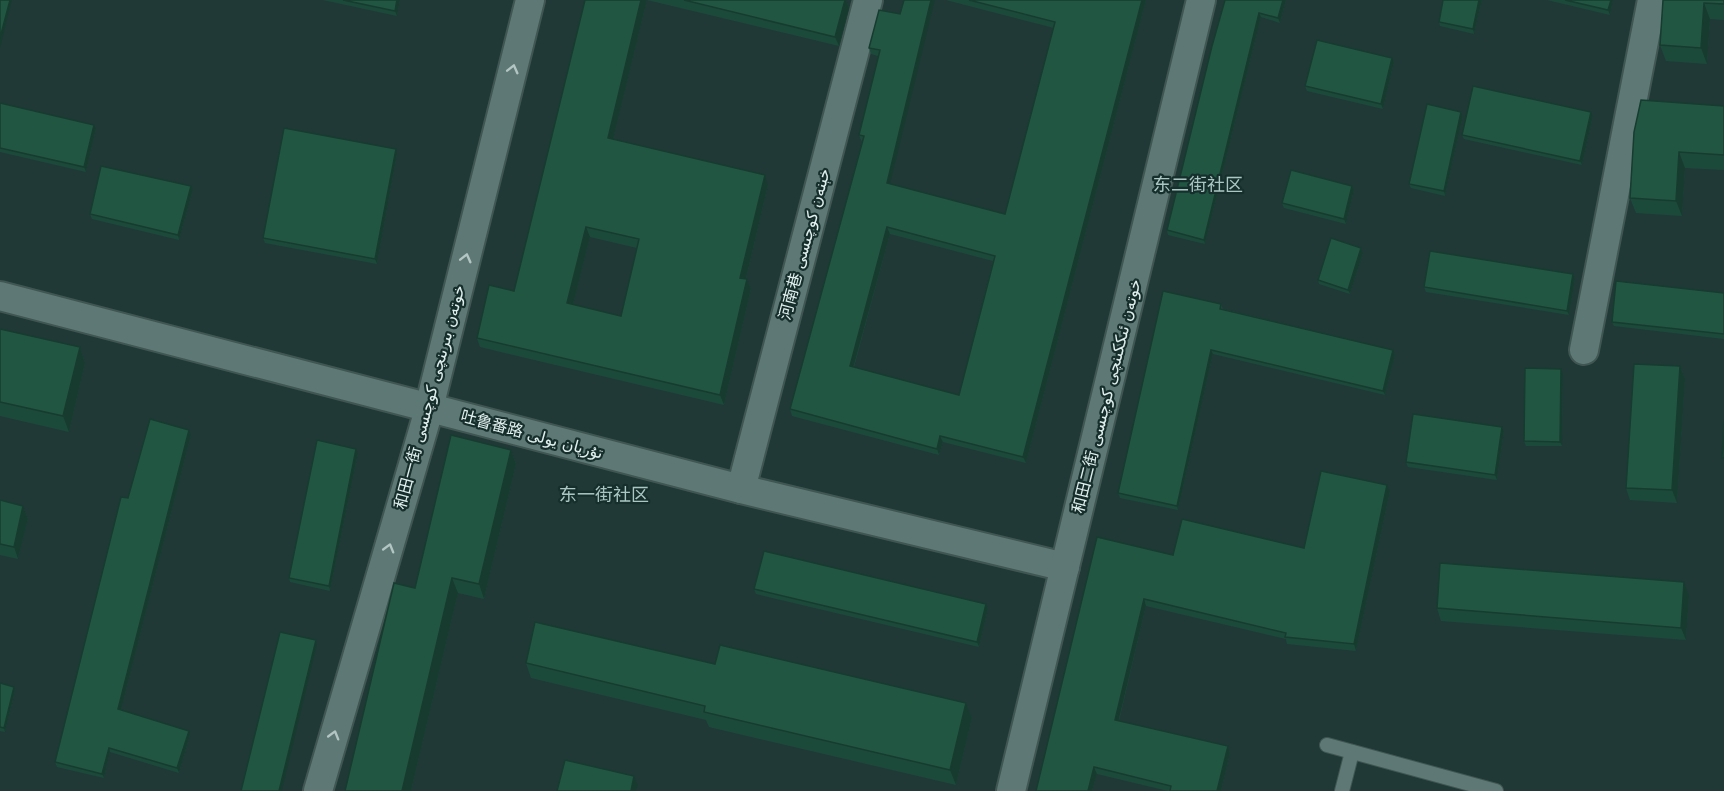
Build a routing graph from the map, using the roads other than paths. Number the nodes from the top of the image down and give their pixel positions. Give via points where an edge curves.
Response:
1 (530, 0) edge
2 (868, 0) edge
3 (1201, 0) edge
4 (1652, 0) edge
5 (0, 296) edge
6 (1584, 350) dead end
7 (429, 408) junction
8 (741, 489) junction
9 (1065, 567) junction
10 (1328, 745) dead end
11 (1352, 752) junction
12 (318, 791) edge
13 (1011, 791) edge
14 (1342, 791) edge
15 (1496, 791) edge

7 -> 1 street, 和田一街 خوتەن بىرىنچى كوچىسى
2 - 8 street, 河南巷 خېنەن كوچىسى
3 - 9 street, 和田二街 خوتەن ئىككىنچى كوچىسى
4 - 6 street
5 - 7 street, 吐鲁番路 تۇرپان يولى
7 - 8 street, 吐鲁番路 تۇرپان يولى
12 -> 7 street, 和田一街 خوتەن بىرىنچى كوچىسى
8 - 9 street, 吐鲁番路 تۇرپان يولى
9 - 13 street, 和田二街 خوتەن ئىككىنچى كوچىسى
10 - 11 lane
11 - 14 lane
11 - 15 lane

